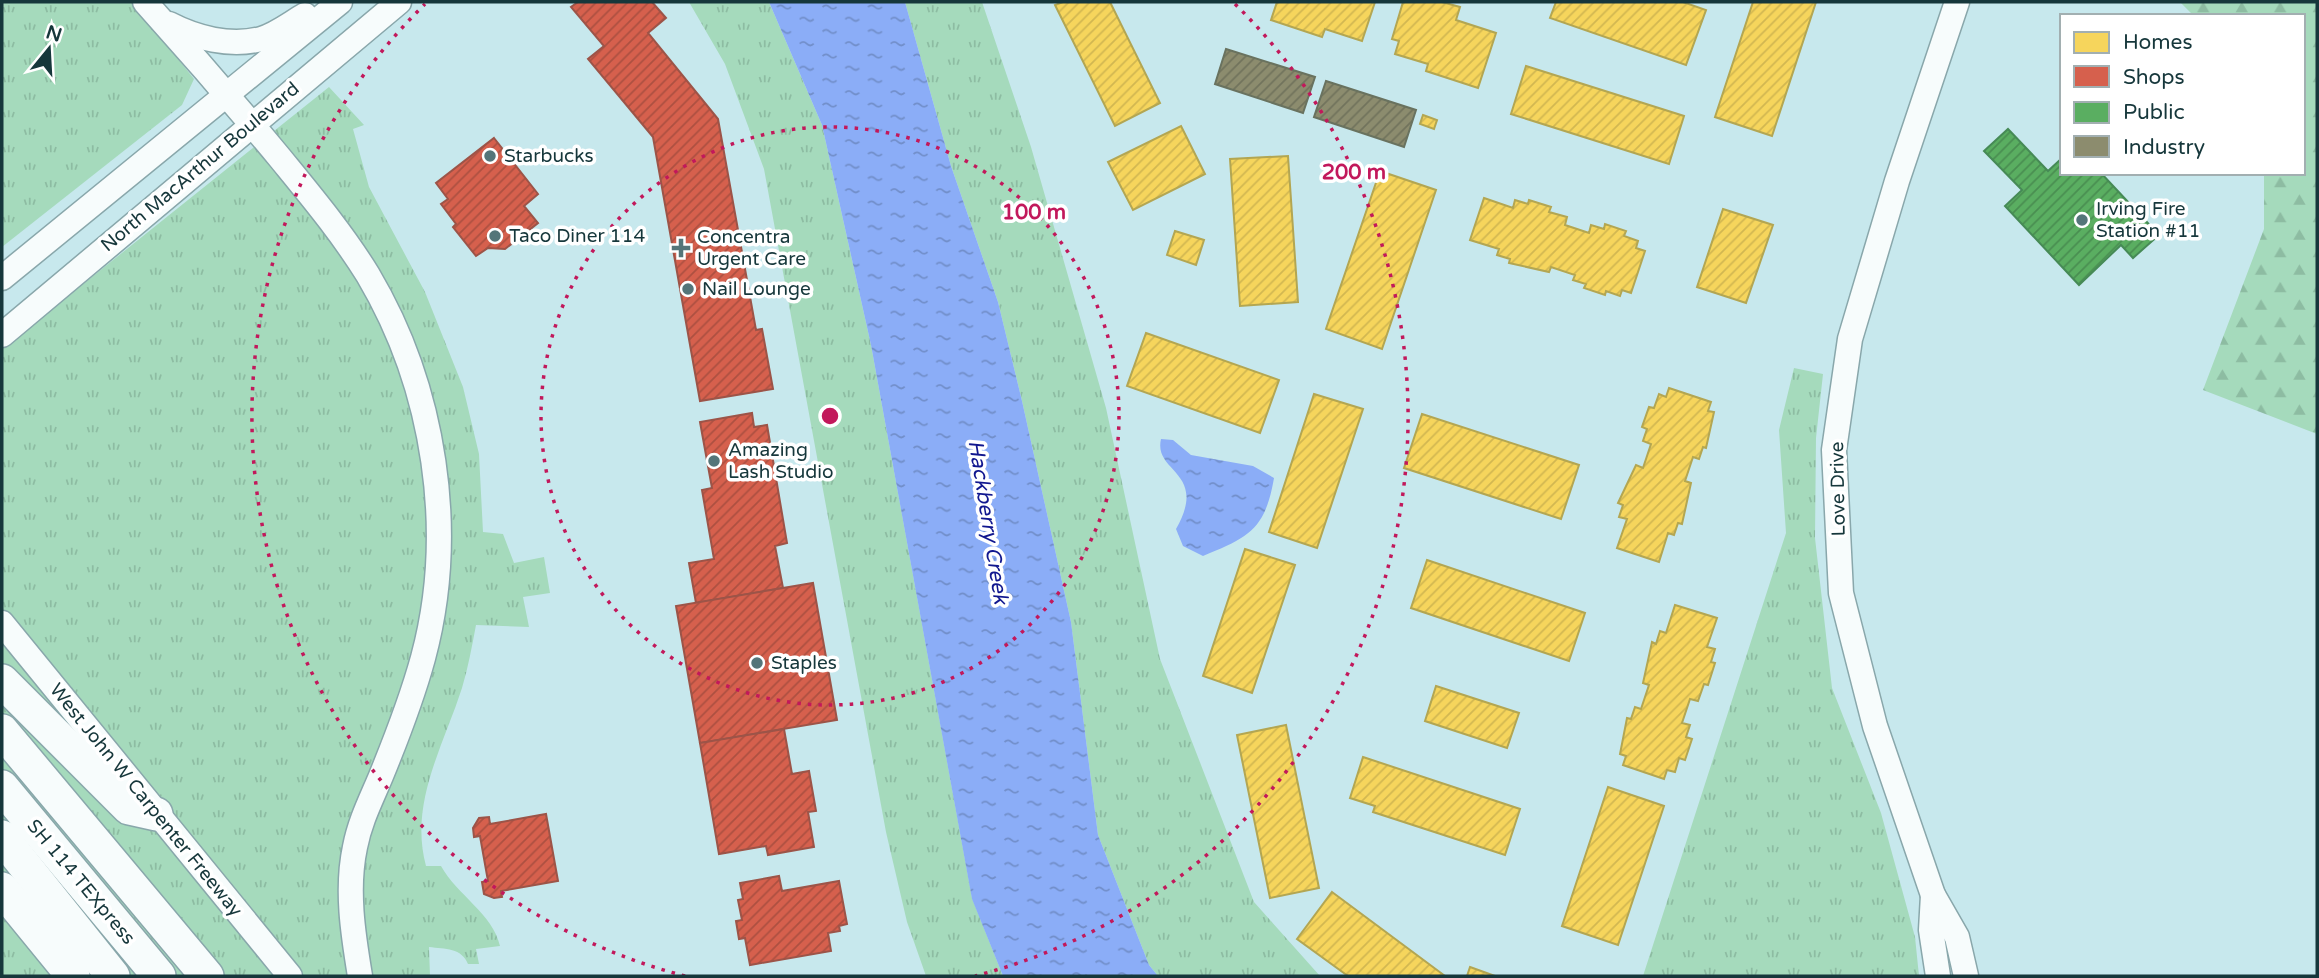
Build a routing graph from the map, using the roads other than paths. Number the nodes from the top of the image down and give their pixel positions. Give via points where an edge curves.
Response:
1 (145, 2) edge
2 (329, 2) edge
3 (340, 2) edge
4 (375, 2) edge
5 (399, 2) edge
6 (1957, 2) edge
7 (162, 20) junction
8 (327, 61) junction
9 (226, 94) junction
10 (251, 124) junction
11 (2, 278) edge
12 (2, 335) edge
13 (2, 623) edge
14 (2, 681) edge
15 (2, 731) edge
16 (2, 787) edge
17 (156, 814) junction
18 (2, 837) edge
19 (2, 889) edge
20 (1933, 895) junction
21 (73, 976) edge
22 (113, 976) edge
23 (159, 976) edge
24 (207, 976) edge
25 (290, 976) edge
26 (360, 976) edge
27 (1938, 976) edge
28 (1966, 976) edge

1 - 7 main road
2 - 7 main road via 263,39 192,35
3 - 9 main road, North MacArthur Boulevard
4 - 8 main road via 352,19
5 - 8 main road, North MacArthur Boulevard
6 - 20 main road, Love Drive via 1850,339 1834,450 1841,593 1875,726
7 - 9 main road
8 - 10 main road, North MacArthur Boulevard
9 - 10 main road
9 - 11 main road, North MacArthur Boulevard
10 - 12 main road, North MacArthur Boulevard
10 - 26 main road via 332,222 369,278 408,362 433,462 438,551 433,617 403,721 354,847 352,907
13 - 17 main road, West John W Carpenter Freeway
14 - 17 highway via 129,808
15 - 24 highway
16 - 23 highway, SH 114 TEXpress
17 - 25 main road, West John W Carpenter Freeway
18 - 22 highway, SH 114 TEXpress
19 - 21 highway
20 - 27 main road, Love Drive via 1931,930
20 - 28 main road, Love Drive via 1957,937

